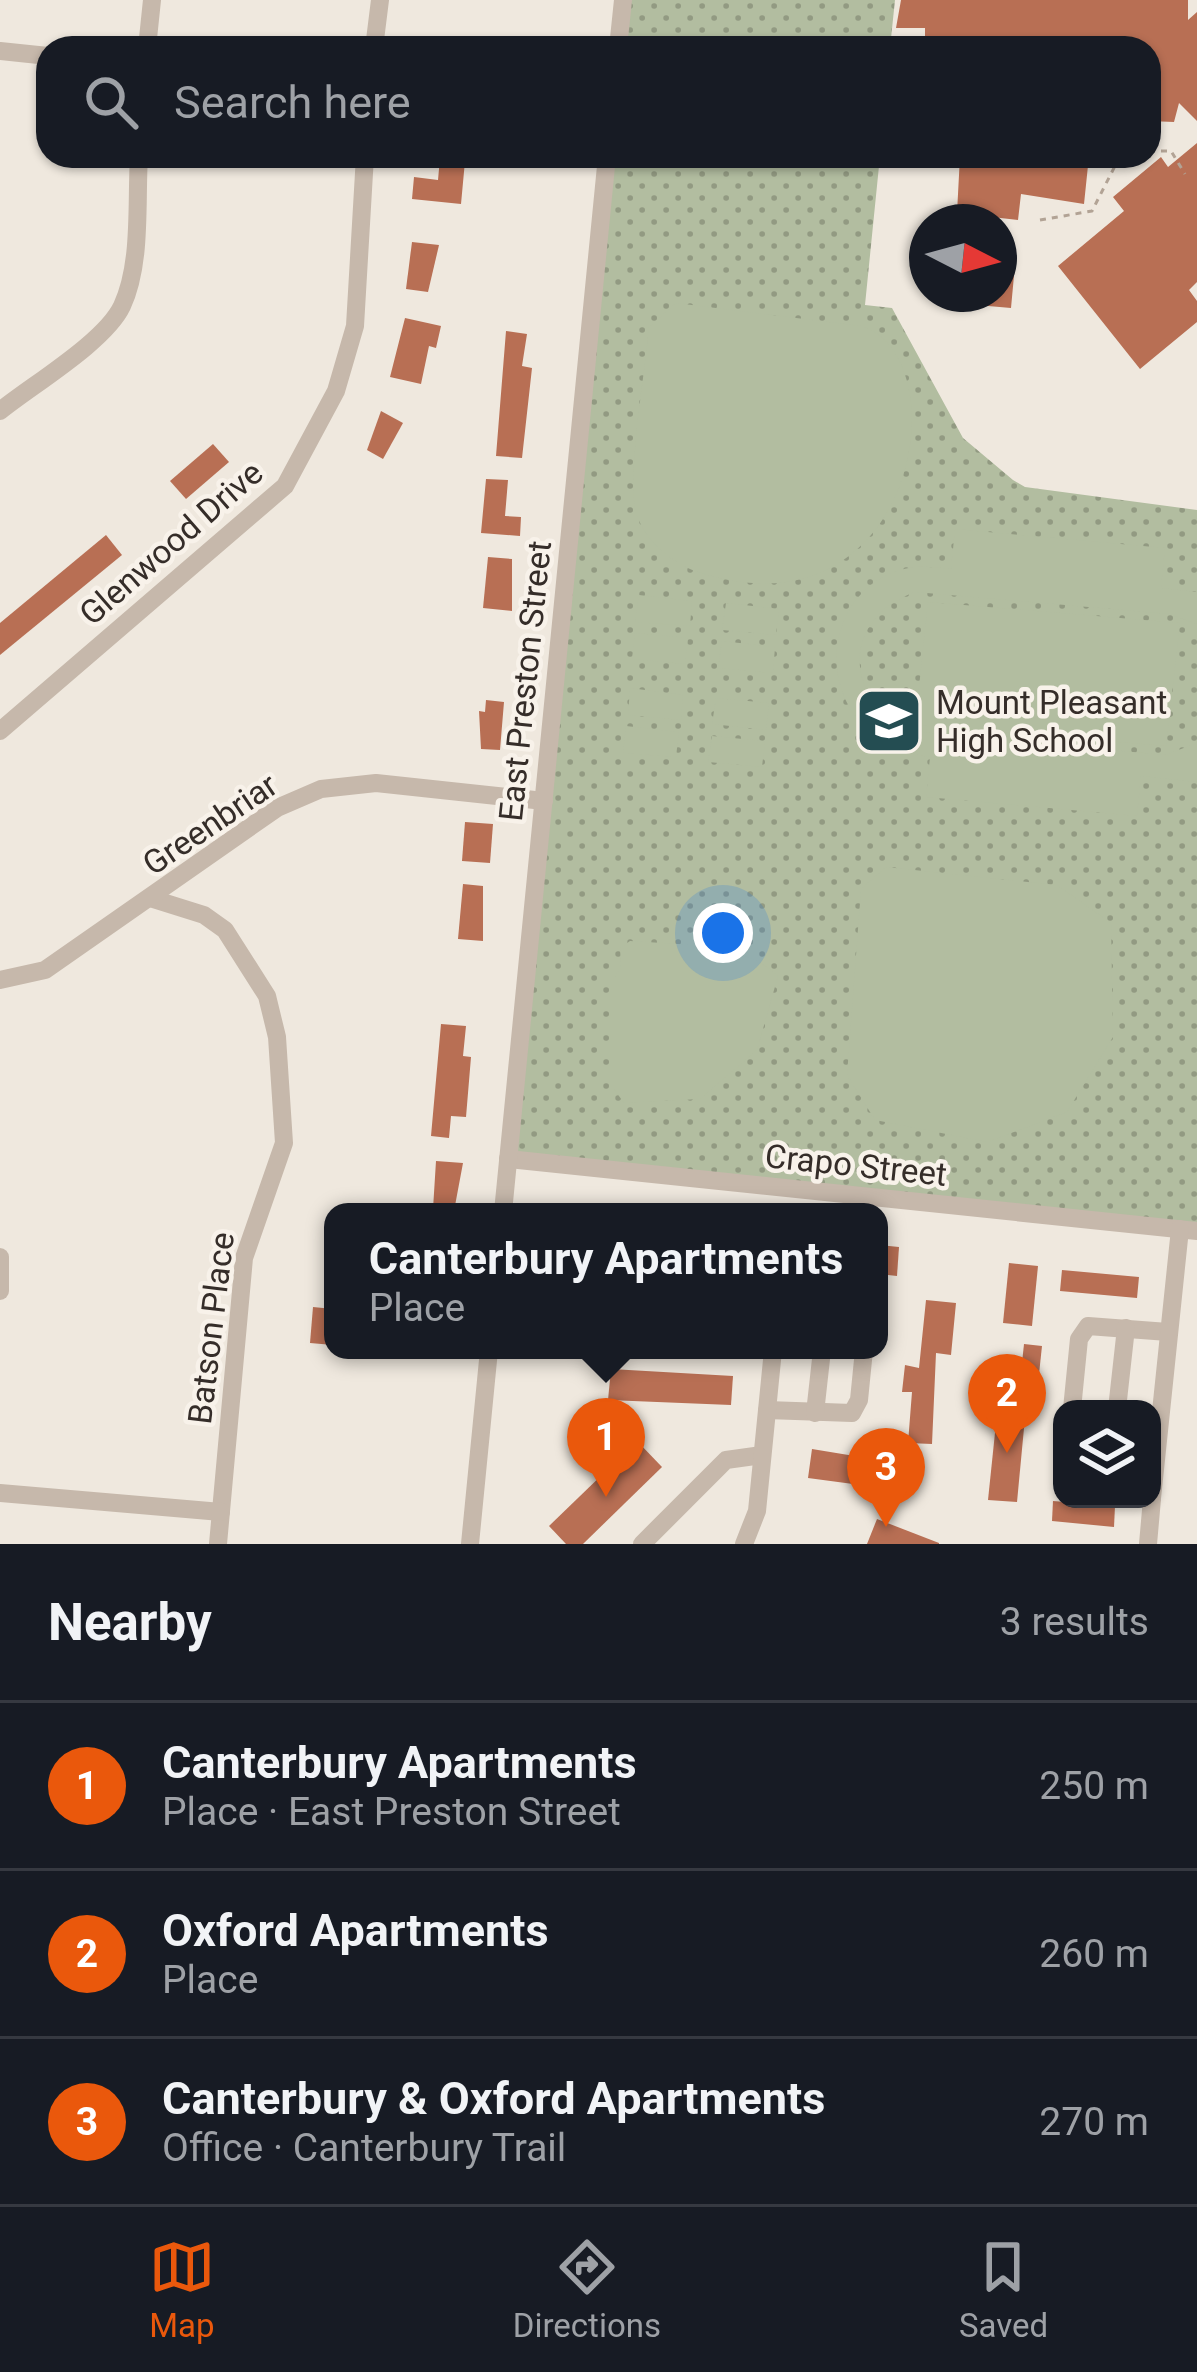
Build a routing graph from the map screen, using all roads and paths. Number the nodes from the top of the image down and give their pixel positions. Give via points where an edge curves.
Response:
1 (152, 0) edge
2 (380, 0) edge
3 (623, 0) edge
4 (148, 36) edge
5 (376, 36) edge
6 (619, 36) edge
7 (0, 51) edge
8 (36, 55) edge
9 (1161, 151) edge
10 (138, 168) edge
11 (364, 168) edge
12 (607, 168) edge
13 (1114, 168) edge
14 (1185, 174) dead end
15 (1040, 220) dead end
16 (0, 411) edge
17 (0, 731) edge
18 (544, 801) junction
19 (153, 899) junction
20 (0, 980) edge
21 (508, 1159) junction
22 (788, 1189) junction
23 (504, 1203) edge
24 (787, 1203) edge
25 (1188, 1230) edge
26 (0, 1257) edge
27 (0, 1291) edge
28 (1126, 1328) junction
29 (1168, 1332) junction
30 (488, 1359) edge
31 (771, 1359) edge
32 (821, 1359) edge
33 (863, 1359) edge
34 (1073, 1400) edge
35 (1118, 1400) edge
36 (1161, 1401) edge
37 (767, 1410) junction
38 (815, 1413) junction
39 (762, 1455) junction
40 (0, 1493) edge
41 (1151, 1508) edge
42 (221, 1512) junction
43 (218, 1544) edge
44 (470, 1544) edge
45 (642, 1544) edge
46 (744, 1544) edge
47 (1148, 1544) edge

1 - 4 street
2 - 5 street
3 - 6 street
7 - 8 street
9 - 14 path via 1172,151
10 - 16 street via 123,304
11 - 17 street, Glenwood Drive via 355,326 336,391 285,486
12 - 18 street, East Preston Street
13 - 15 path via 1092,211
18 - 19 street, Greenbriar via 376,783 321,789 277,808
18 - 21 street, East Preston Street
19 - 20 street, Greenbriar via 45,970
19 - 42 street, Batson Place via 225,930 267,996 278,1037 284,1143 244,1258
21 - 22 street, Crapo Street
21 - 23 street, East Preston Street
22 - 24 street
22 - 25 street, Crapo Street
25 - 29 street
26 - 27 street
28 - 29 street
28 - 34 street via 1083,1331
28 - 35 street
29 - 36 street
30 - 44 street
31 - 37 street
32 - 38 street
33 - 38 street via 857,1408
37 - 38 street
37 - 39 street
39 - 45 street via 725,1460
39 - 46 street via 757,1510
40 - 42 street
41 - 47 street
42 - 43 street, Batson Place

